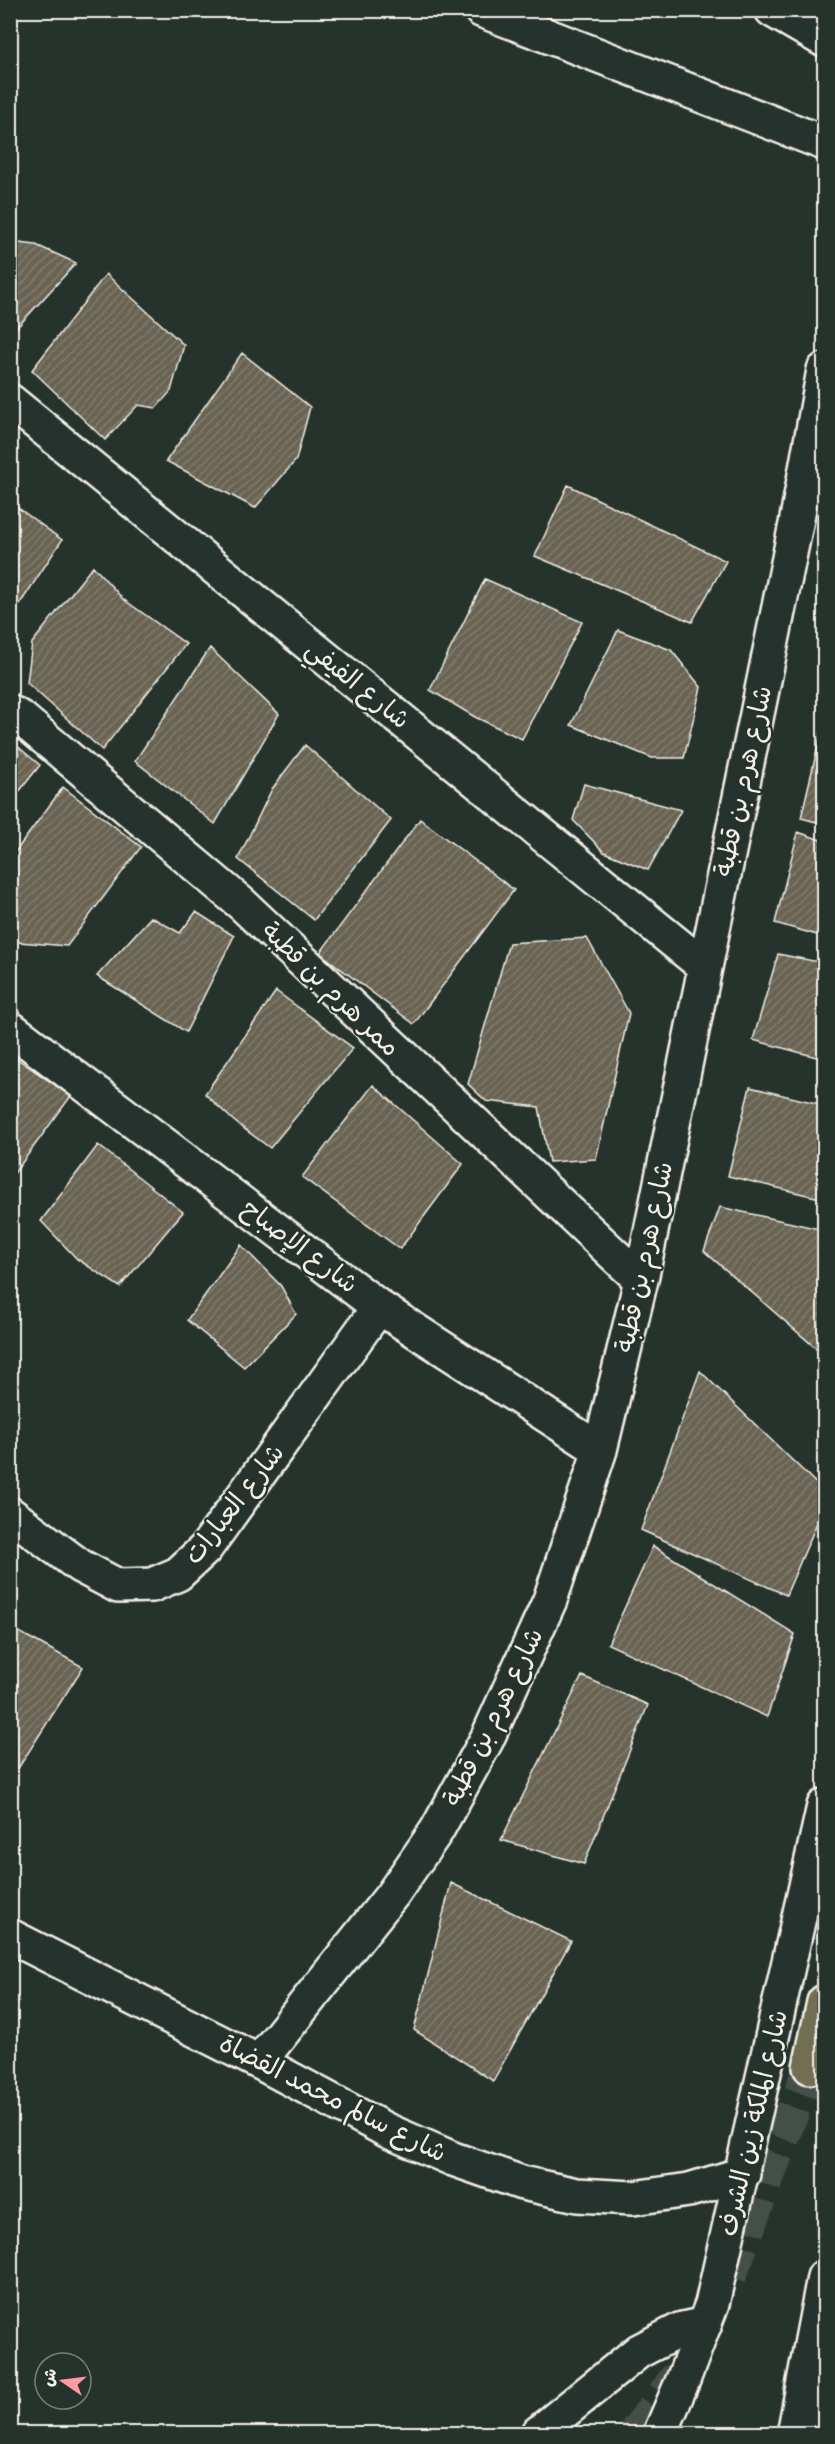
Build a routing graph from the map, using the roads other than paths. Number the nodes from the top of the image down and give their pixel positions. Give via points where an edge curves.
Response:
1 (481, 10) edge
2 (772, 10) edge
3 (825, 40) edge
4 (825, 143) edge
5 (825, 370) edge
6 (10, 401) edge
7 (10, 712) edge
8 (705, 968) junction
9 (10, 1028) edge
10 (641, 1280) junction
11 (380, 1306) junction
12 (600, 1450) junction
13 (10, 1514) edge
14 (825, 1806) edge
15 (10, 1936) edge
16 (825, 2002) edge
17 (259, 2062) junction
18 (810, 2067) tunnel mouth
19 (743, 2174) junction
20 (825, 2277) edge
21 (817, 2323) edge
22 (705, 2324) junction
23 (825, 2414) edge
24 (537, 2433) edge
25 (660, 2433) edge
26 (794, 2433) edge

1 - 4 street
2 - 3 street
5 - 8 street, شارع هرم بن قطبة
6 - 8 street, شارع الفيفي
7 - 10 street, ممر هرم بن قطبة via 242,904
8 - 10 street, شارع هرم بن قطبة
9 - 11 street, شارع الإصباح
10 - 12 street, شارع هرم بن قطبة
11 - 12 street, شارع الإصباح
11 - 13 street, شارع العبارات via 205,1549 178,1574 152,1585 118,1586 80,1566
12 - 17 street, شارع هرم بن قطبة via 550,1600 487,1739 442,1820 392,1895
14 - 19 street, شارع الملكة زين الشرف
15 - 17 street, شارع سالم محمد القضاة
16 - 18 highway
17 - 19 street, شارع سالم محمد القضاة via 386,2130 522,2183 577,2195 633,2198 689,2190
19 - 22 street, شارع الملكة زين الشرف
20 - 21 street
21 - 23 street
21 - 26 street
22 - 24 street via 682,2329 639,2351
22 - 25 street, شارع الملكة زين الشرف

